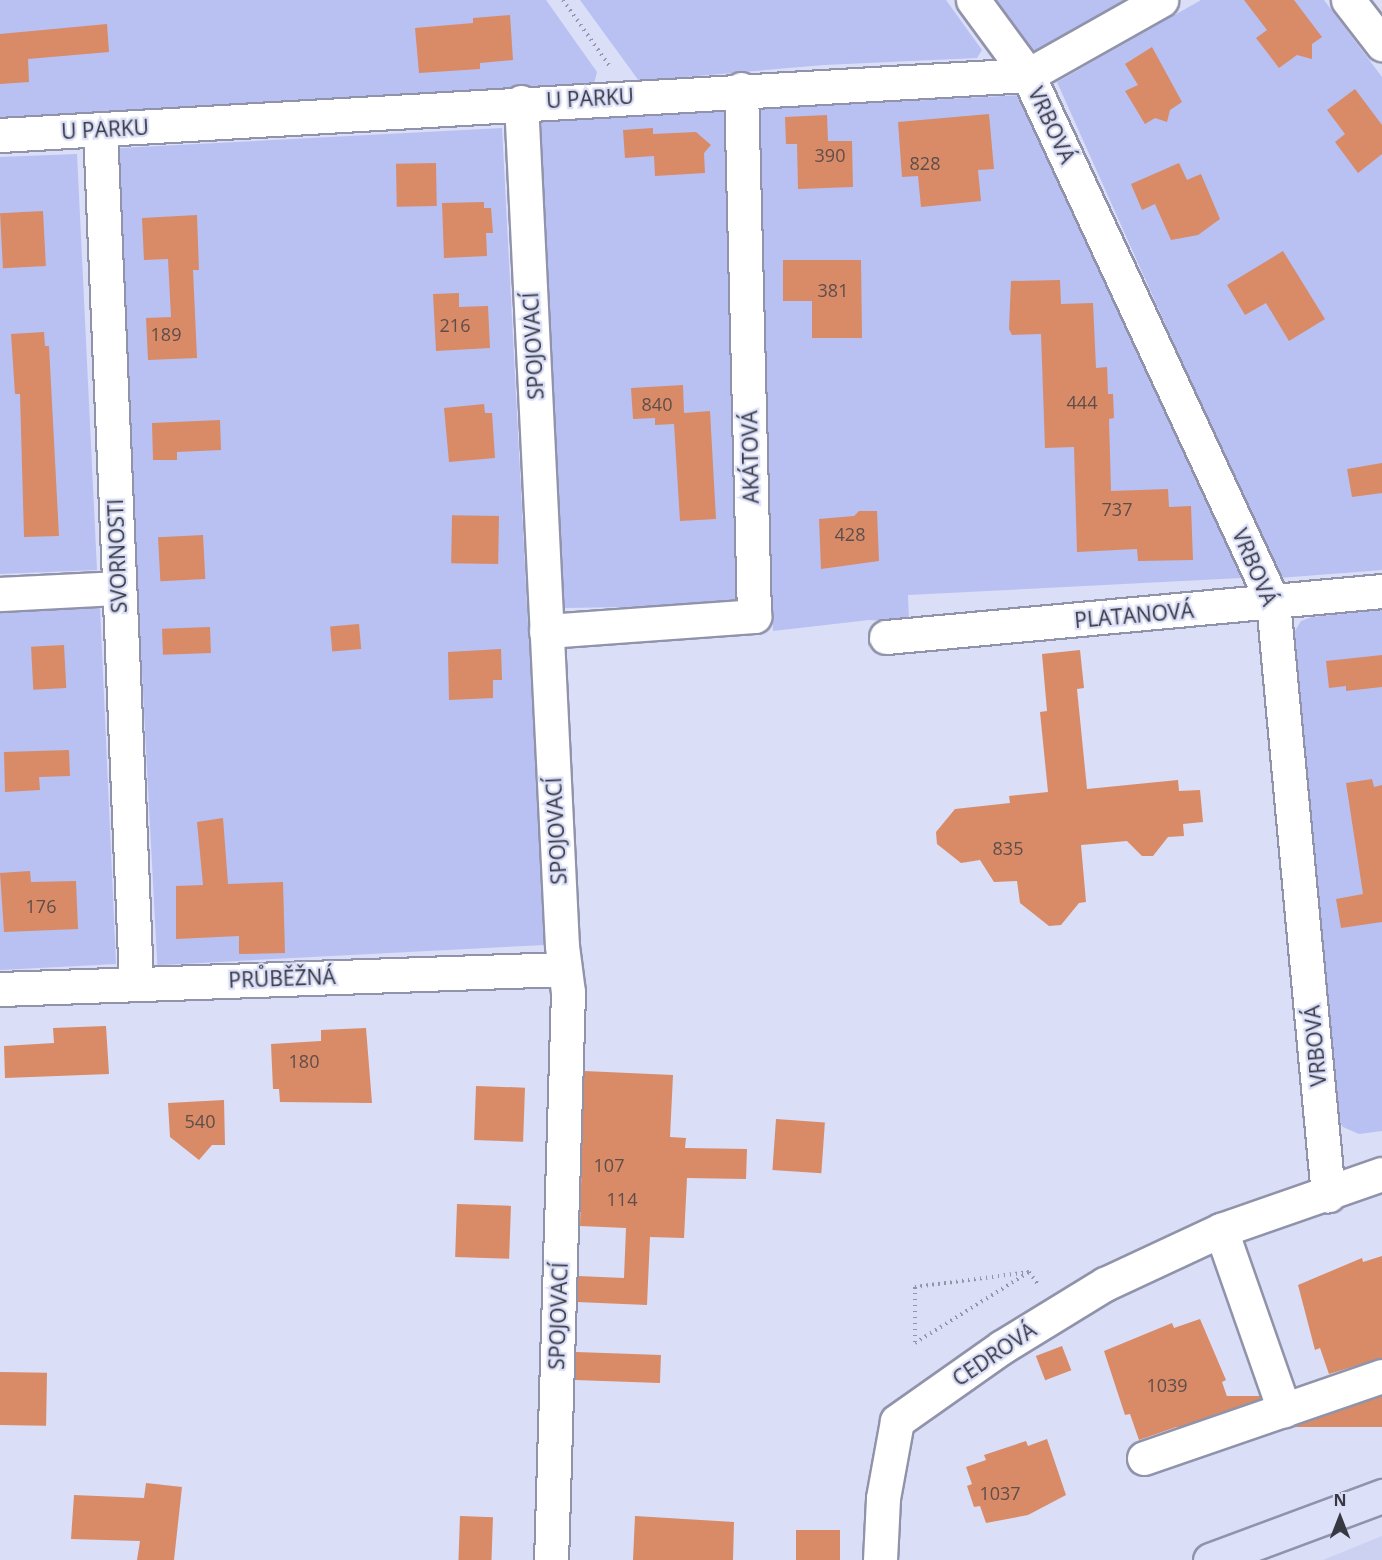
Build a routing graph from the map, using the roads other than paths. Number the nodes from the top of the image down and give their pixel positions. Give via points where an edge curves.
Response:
1 (973, 0) edge
2 (1161, 0) edge
3 (1348, 0) edge
4 (1382, 44) edge
5 (1028, 75) junction
6 (741, 89) junction
7 (521, 102) junction
8 (100, 129) junction
9 (0, 135) edge
10 (119, 588) junction
11 (1382, 591) edge
12 (0, 594) edge
13 (1273, 602) junction
14 (546, 631) junction
15 (886, 637) dead end
16 (564, 969) junction
17 (136, 982) junction
18 (0, 989) edge
19 (1382, 1174) edge
20 (1328, 1195) junction
21 (1221, 1230) junction
22 (1382, 1376) edge
23 (1284, 1410) junction
24 (1144, 1458) dead end
25 (1382, 1496) edge
26 (1213, 1559) edge
27 (551, 1560) edge
28 (880, 1560) edge

1 - 5 street, VRBOVÁ
2 - 5 street, U PARKU
3 - 4 street
5 - 6 street, U PARKU
5 - 13 street, VRBOVÁ
6 - 7 street, U PARKU
6 - 14 street, AKÁTOVÁ via 754,616
7 - 8 street, U PARKU
7 - 14 street, SPOJOVACÍ
8 - 9 street, U PARKU
8 - 10 street, SVORNOSTI
10 - 12 street
10 - 17 street, SVORNOSTI
11 - 13 street, PLATANOVÁ
13 - 15 street, PLATANOVÁ
13 - 20 street, VRBOVÁ
14 - 16 street, SPOJOVACÍ
16 - 17 street, PRŮBĚŽNÁ
16 - 27 street, SPOJOVACÍ via 568,992
17 - 18 street, PRŮBĚŽNÁ
19 - 20 street, CEDROVÁ
20 - 21 street, CEDROVÁ
21 - 23 street
21 - 28 street, CEDROVÁ via 1104,1284 1002,1347 897,1421 883,1498
22 - 23 street
23 - 24 street
25 - 26 main road

